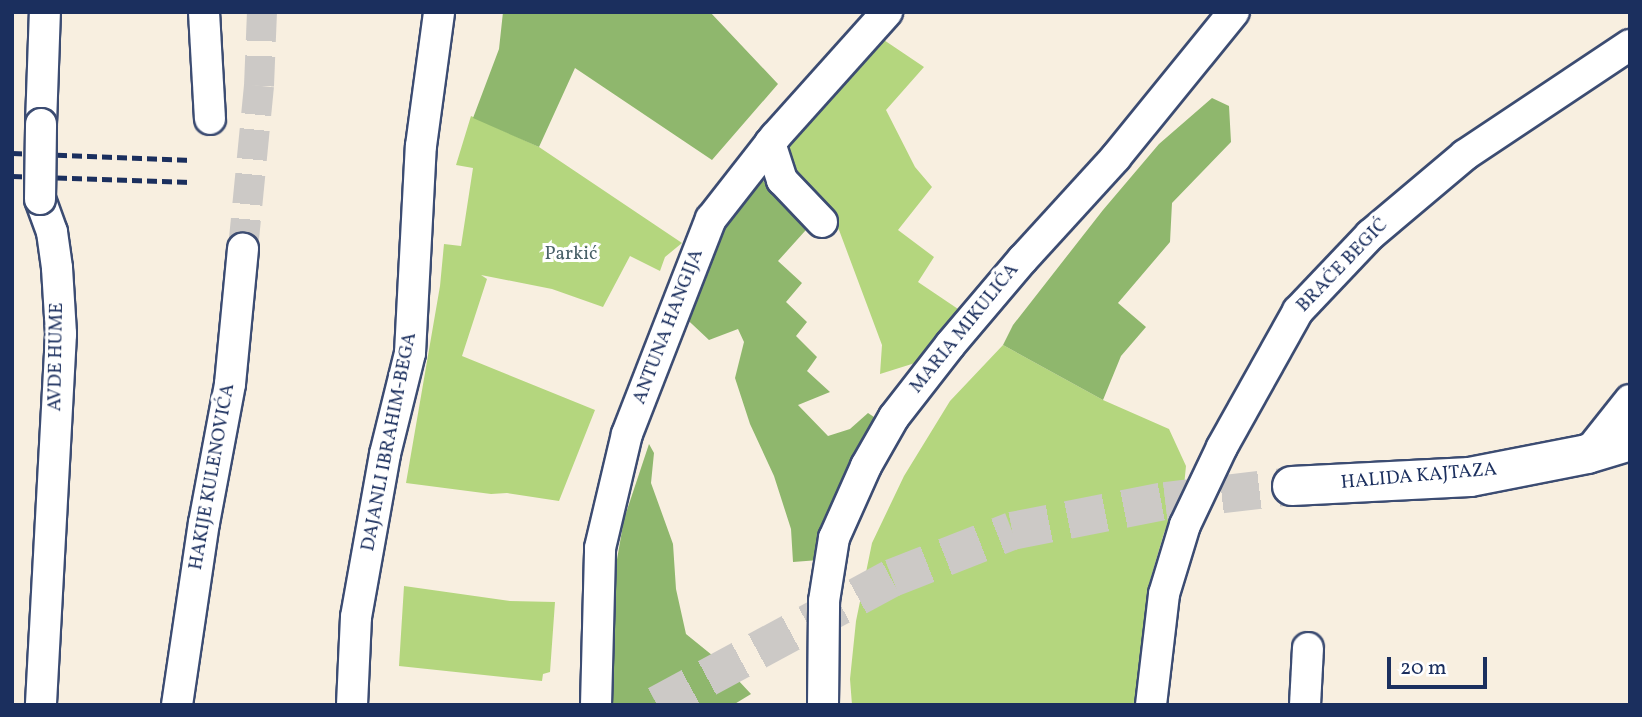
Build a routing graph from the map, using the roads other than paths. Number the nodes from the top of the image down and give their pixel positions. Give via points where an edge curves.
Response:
1 (44, 12) edge
2 (204, 12) edge
3 (439, 12) edge
4 (887, 12) edge
5 (1234, 12) edge
6 (1630, 45) edge
7 (210, 119) dead end
8 (770, 143) junction
9 (822, 222) dead end
10 (243, 249) tunnel mouth
11 (1630, 400) edge
12 (1630, 441) edge
13 (1587, 454) junction
14 (1292, 486) tunnel mouth
15 (1308, 648) dead end
16 (41, 705) edge
17 (177, 705) edge
18 (352, 705) edge
19 (596, 705) edge
20 (823, 705) edge
21 (1151, 705) edge
22 (1305, 705) edge

1 - 16 street, AVDE HUME, bridge via 40,198 52,232 61,334
2 - 7 street
3 - 18 street, DAJANLI IBRAHIM-BEGA via 421,146 410,353 385,454 356,617
4 - 8 street, ANTUNA HANGIJA
5 - 20 street, MARIA MIKULIĆA via 894,417 834,538 824,601
6 - 21 street, BRAĆE BEGIĆ via 1534,106 1428,185 1370,234 1298,311 1185,525 1164,594
8 - 9 street via 782,180
8 - 19 street, ANTUNA HANGIJA via 711,219 628,434 600,548
10 - 17 street, HAKIJE KULENOVIĆA via 230,384
11 - 13 street
12 - 13 main road, HALIDA KAJTAZA
13 - 14 main road, HALIDA KAJTAZA via 1470,477
15 - 22 street

